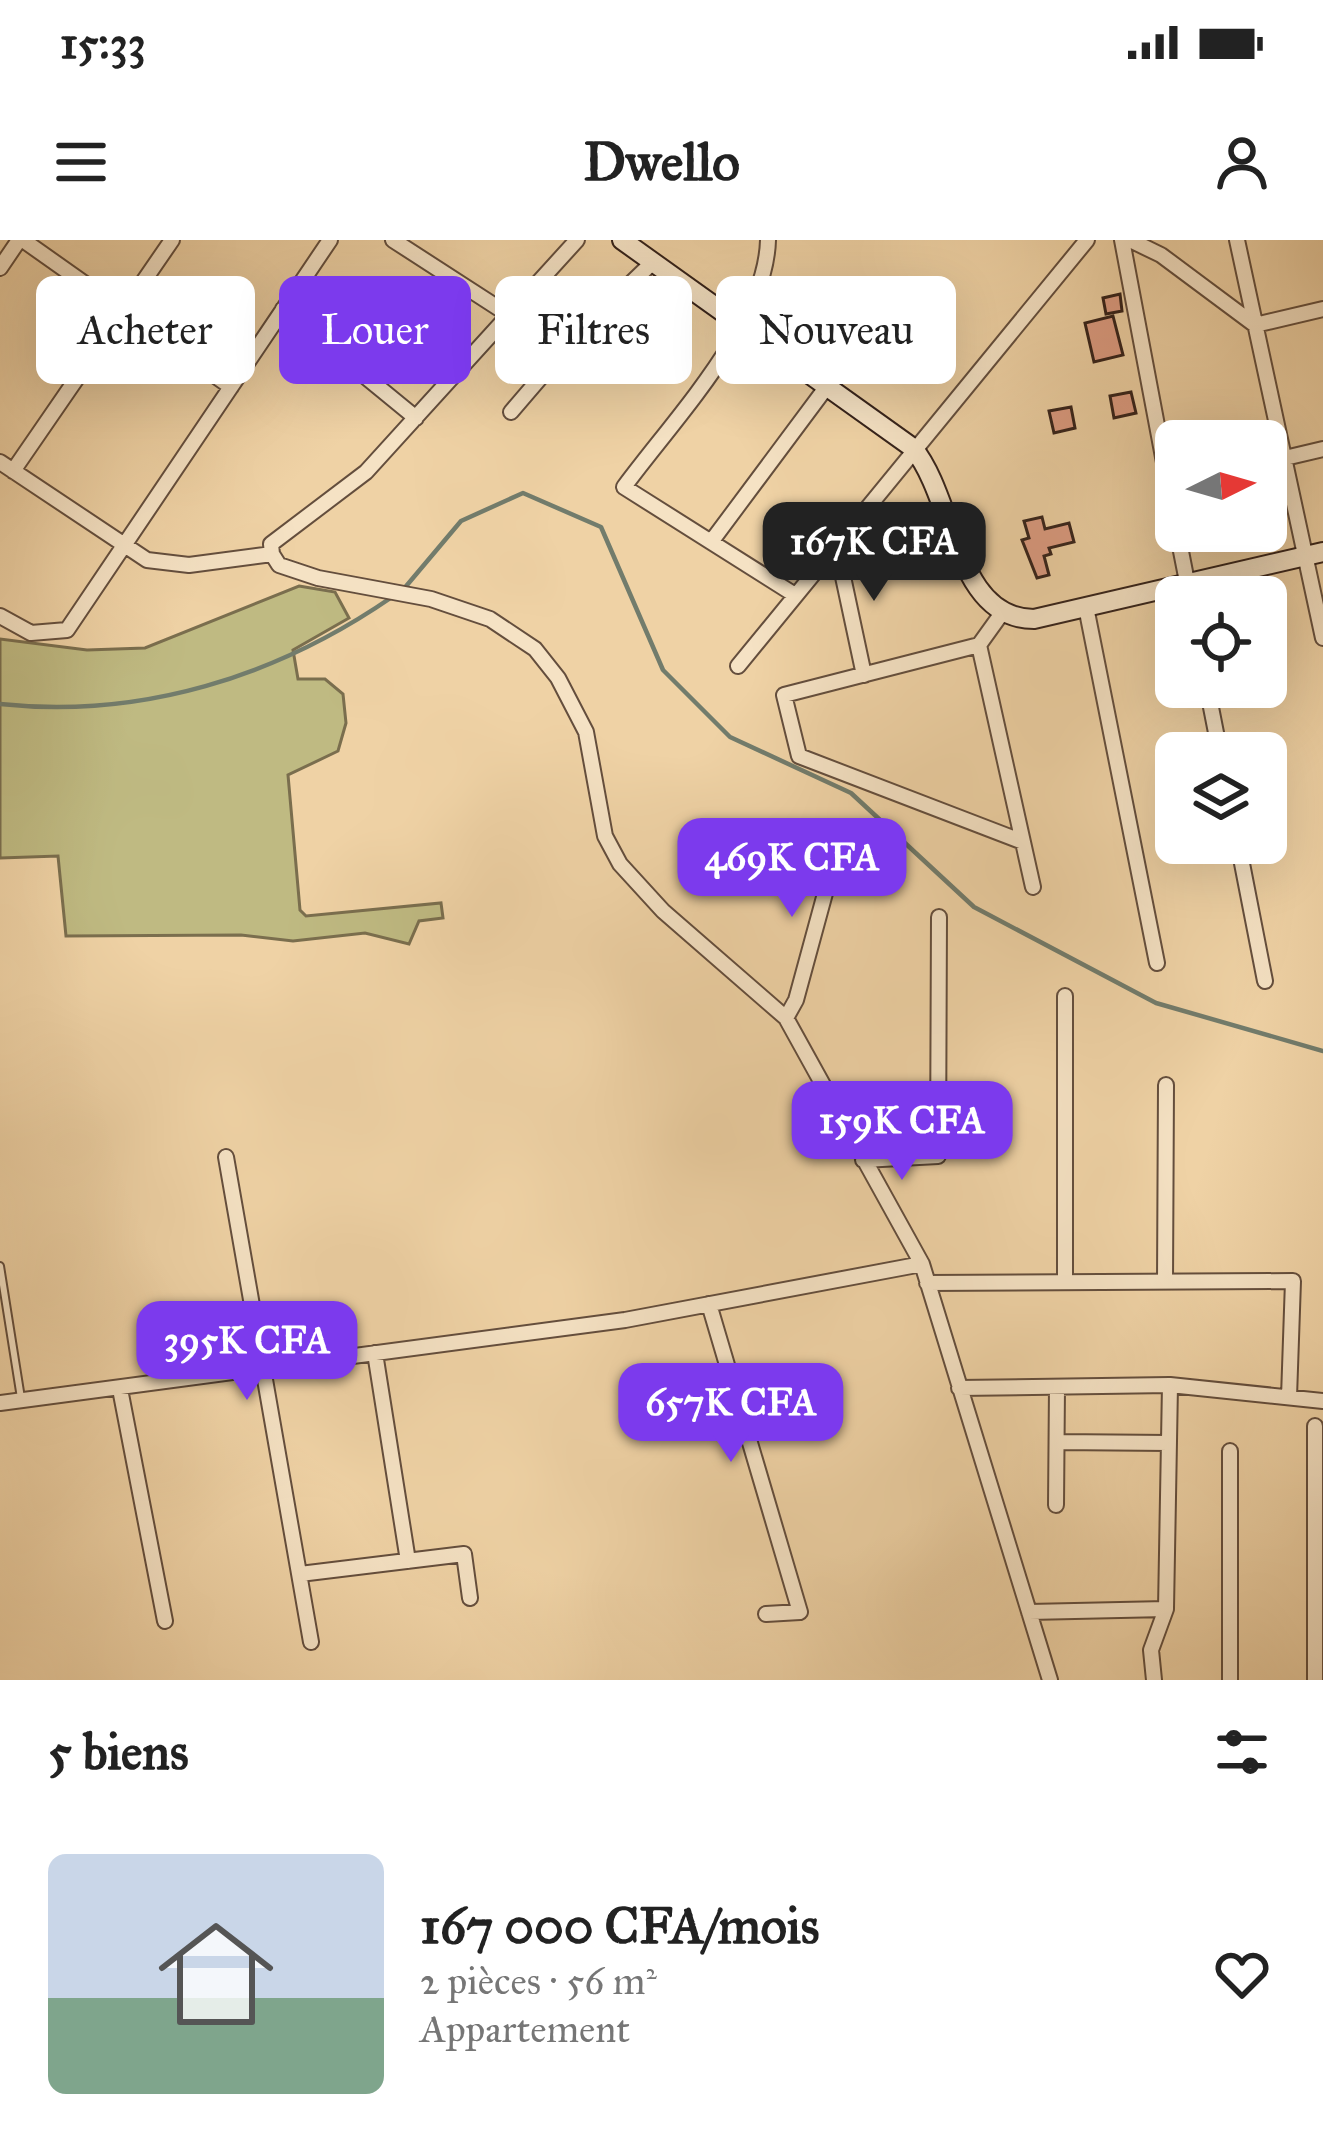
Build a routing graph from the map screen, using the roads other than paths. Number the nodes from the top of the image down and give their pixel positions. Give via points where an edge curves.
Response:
1 (21, 240) edge
2 (172, 240) edge
3 (330, 240) edge
4 (393, 240) edge
5 (577, 240) edge
6 (622, 240) edge
7 (768, 240) edge
8 (1087, 240) edge
9 (1125, 240) edge
10 (1237, 240) edge
11 (652, 262) junction
12 (0, 268) edge
13 (72, 276) edge
14 (148, 276) edge
15 (306, 276) edge
16 (545, 276) edge
17 (638, 276) edge
18 (766, 276) edge
19 (495, 306) edge
20 (716, 306) edge
21 (1323, 308) edge
22 (279, 316) edge
23 (1256, 325) junction
24 (495, 331) edge
25 (716, 360) edge
26 (69, 384) edge
27 (227, 384) edge
28 (375, 384) edge
29 (536, 384) edge
30 (828, 385) joint
31 (231, 387) junction
32 (512, 412) dead end
33 (416, 418) junction
34 (1157, 420) edge
35 (1277, 420) edge
36 (914, 448) junction
37 (1323, 449) edge
38 (1287, 458) edge
39 (1287, 464) edge
40 (6, 466) edge
41 (711, 542) junction
42 (836, 544) junction
43 (124, 545) junction
44 (272, 554) junction
45 (1315, 554) edge
46 (1237, 576) edge
47 (795, 596) junction
48 (1155, 596) edge
49 (1086, 607) junction
50 (1002, 613) junction
51 (0, 616) edge
52 (1323, 638) edge
53 (979, 645) junction
54 (738, 666) dead end
55 (864, 675) junction
56 (1023, 842) junction
57 (836, 853) dead end
58 (1242, 864) edge
59 (1034, 887) dead end
60 (939, 917) dead end
61 (1156, 963) dead end
62 (1264, 982) dead end
63 (1065, 996) dead end
64 (785, 1018) junction
65 (1166, 1085) dead end
66 (226, 1157) dead end
67 (863, 1160) junction
68 (922, 1264) junction
69 (0, 1266) edge
70 (1065, 1282) junction
71 (1165, 1282) junction
72 (927, 1283) junction
73 (709, 1304) junction
74 (376, 1353) junction
75 (267, 1368) junction
76 (1170, 1385) junction
77 (1057, 1387) junction
78 (959, 1388) junction
79 (120, 1389) junction
80 (1289, 1397) junction
81 (21, 1400) junction
82 (1323, 1401) edge
83 (0, 1403) edge
84 (742, 1415) junction
85 (656, 1419) dead end
86 (1315, 1426) dead end
87 (1057, 1442) junction
88 (1169, 1443) junction
89 (1230, 1451) dead end
90 (1056, 1505) dead end
91 (409, 1561) junction
92 (300, 1574) junction
93 (470, 1598) dead end
94 (1166, 1610) junction
95 (1029, 1612) junction
96 (766, 1614) dead end
97 (166, 1621) dead end
98 (310, 1642) dead end
99 (1050, 1680) edge
100 (1154, 1680) edge
101 (1230, 1680) edge
102 (1315, 1680) edge

1 - 12 street
1 - 13 street
2 - 14 street
3 - 15 street
4 - 19 street
5 - 16 street
6 - 11 street
7 - 18 street
8 - 36 street
9 - 23 street via 1161,255
9 - 34 street
10 - 23 street
11 - 17 street
11 - 20 street
21 - 23 street
22 - 31 street
23 - 35 street
24 - 33 street
25 - 41 street via 625,487
26 - 40 street
27 - 31 street
28 - 33 street
29 - 32 street
30 - 36 street
30 - 41 street
31 - 43 street
33 - 44 street via 366,472 284,531
36 - 42 street
36 - 50 street via 933,472 974,586
37 - 38 street
39 - 45 street
40 - 43 street
41 - 47 street
42 - 47 street
42 - 55 street
43 - 44 street via 166,564
43 - 51 street via 67,630 32,633
44 - 64 street via 279,565 318,578 490,619 535,649 586,732 605,836 620,864
45 - 46 street
45 - 52 street
47 - 54 street
48 - 49 street
49 - 50 street via 1034,619
49 - 61 street
50 - 53 street
53 - 55 street
53 - 56 street
55 - 56 street via 784,695 799,756
56 - 59 street
57 - 64 street
58 - 62 street
60 - 67 street via 938,1156
63 - 70 street
64 - 67 street
65 - 71 street
66 - 75 street
67 - 68 street
68 - 72 street
68 - 73 street
69 - 81 lane
70 - 71 street
70 - 72 street
71 - 80 street via 1293,1281
72 - 78 street
73 - 74 street
73 - 84 street
74 - 75 street
74 - 91 street
75 - 79 street
75 - 92 street
76 - 77 street
76 - 80 street
76 - 88 street
77 - 78 street
77 - 87 street
78 - 95 street
79 - 81 street
79 - 97 street
80 - 82 street
81 - 83 street
84 - 85 street
84 - 96 street via 800,1612
86 - 102 street
87 - 88 street
87 - 90 street
88 - 94 street
89 - 101 street
91 - 92 street
91 - 93 street via 464,1555
92 - 98 street
94 - 95 street
94 - 100 street via 1151,1649
95 - 99 street

